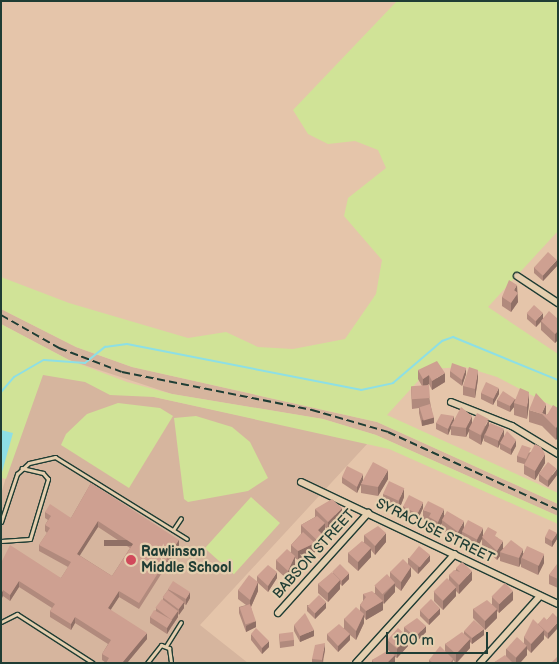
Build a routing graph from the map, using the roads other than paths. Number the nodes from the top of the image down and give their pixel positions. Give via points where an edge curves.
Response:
1 (517, 276) dead end
2 (558, 303) edge
3 (451, 402) dead end
4 (558, 454) edge
5 (22, 468) junction
6 (301, 482) dead end
7 (368, 513) junction
8 (181, 518) dead end
9 (1, 522) edge
10 (173, 530) junction
11 (187, 539) dead end
12 (1, 541) edge
13 (455, 554) junction
14 (540, 596) junction
15 (558, 604) edge
16 (278, 612) dead end
17 (2, 620) edge
18 (182, 622) dead end
19 (166, 646) junction
20 (93, 663) edge
21 (147, 663) edge
22 (171, 663) edge
23 (356, 663) edge
24 (480, 663) edge

1 - 2 street
3 - 4 street via 512,426
5 - 9 lane
5 - 10 lane via 62,458
5 - 12 lane via 43,473 48,480 30,539
6 - 7 street, SYRACUSE STREET
7 - 13 street, SYRACUSE STREET
7 - 16 street, BABSON STREET
8 - 10 lane
10 - 11 lane
13 - 14 street, SYRACUSE STREET
13 - 23 street
14 - 15 street, SYRACUSE STREET
14 - 24 street
17 - 20 lane via 17,614
18 - 19 lane
19 - 21 lane via 157,646
19 - 22 lane via 174,658

